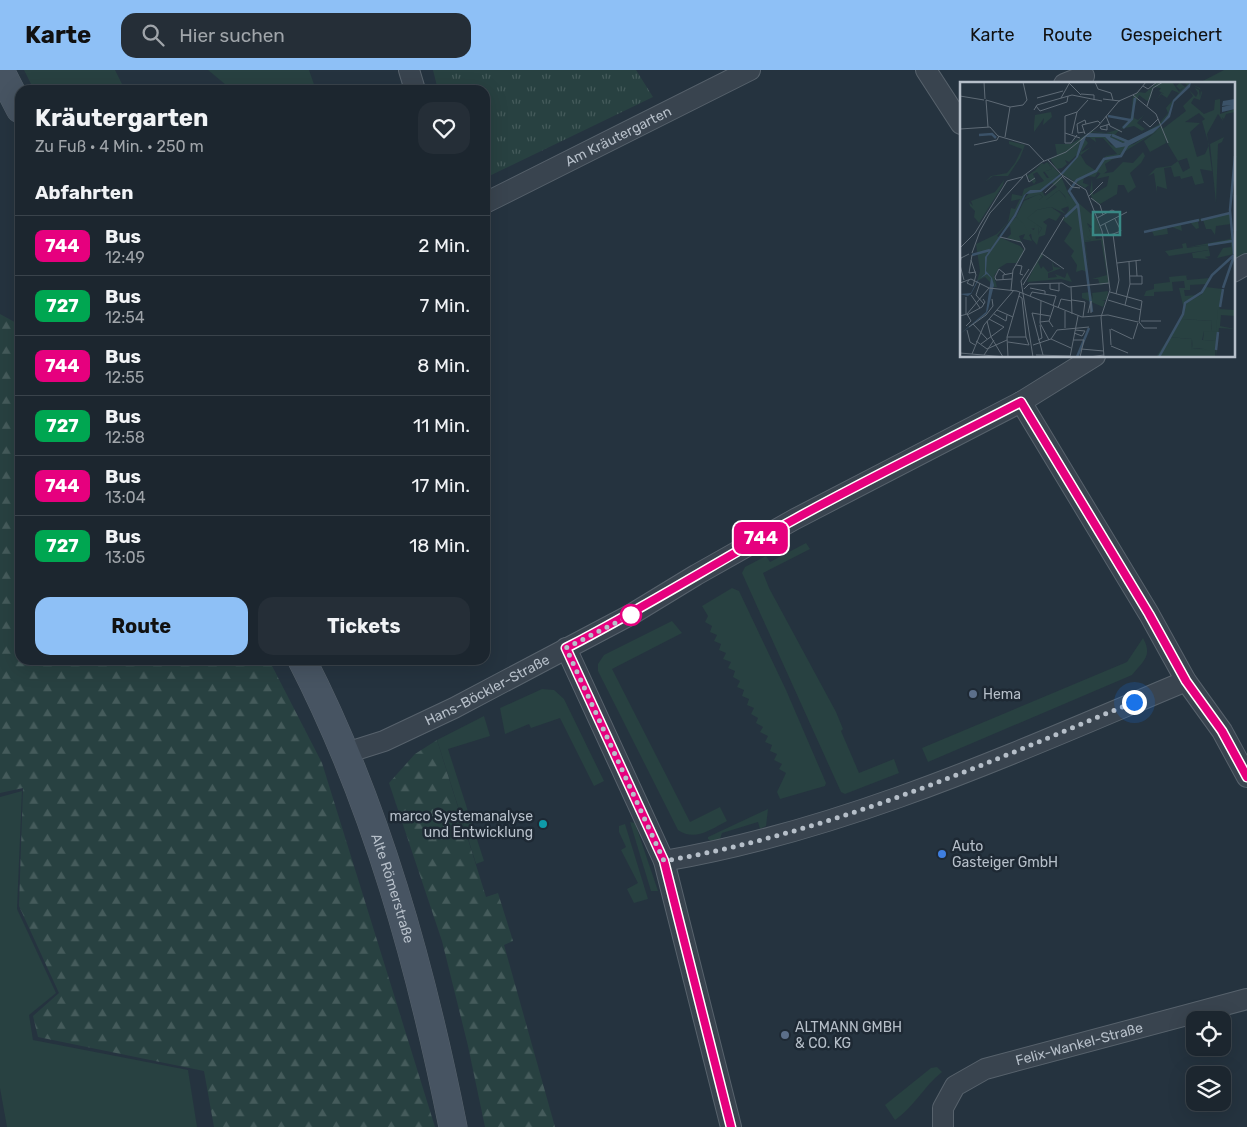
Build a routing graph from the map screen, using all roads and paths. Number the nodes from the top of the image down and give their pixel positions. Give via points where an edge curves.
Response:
1 (0, 70) edge
2 (409, 70) edge
3 (750, 70) edge
4 (926, 70) edge
5 (1084, 76) dead end
6 (1069, 82) edge
7 (414, 85) edge
8 (15, 99) edge
9 (960, 122) edge
10 (490, 200) edge
11 (1247, 264) edge
12 (1234, 271) edge
13 (1093, 358) edge
14 (1021, 402) junction
15 (566, 648) junction
16 (304, 665) edge
17 (1186, 681) junction
18 (346, 753) junction
19 (1247, 777) edge
20 (664, 861) junction
21 (1247, 999) edge
22 (938, 1126) edge
23 (453, 1127) edge
24 (730, 1127) edge

1 - 8 main road
2 - 7 street
3 - 10 street, Am Kräutergarten
4 - 9 street
5 - 6 street
11 - 12 street
13 - 14 street, Hans-Böckler-Straße
14 - 15 street, Hans-Böckler-Straße via 795,519 632,614
14 - 17 street
15 - 18 street, Hans-Böckler-Straße via 454,708 384,741
15 - 20 street
16 - 18 main road, Alte Römerstraße
17 - 19 street via 1222,731
17 - 20 street via 864,810 726,851
18 - 23 main road, Alte Römerstraße via 413,953
20 - 24 street
21 - 22 street, Felix-Wankel-Straße via 985,1069 955,1086

